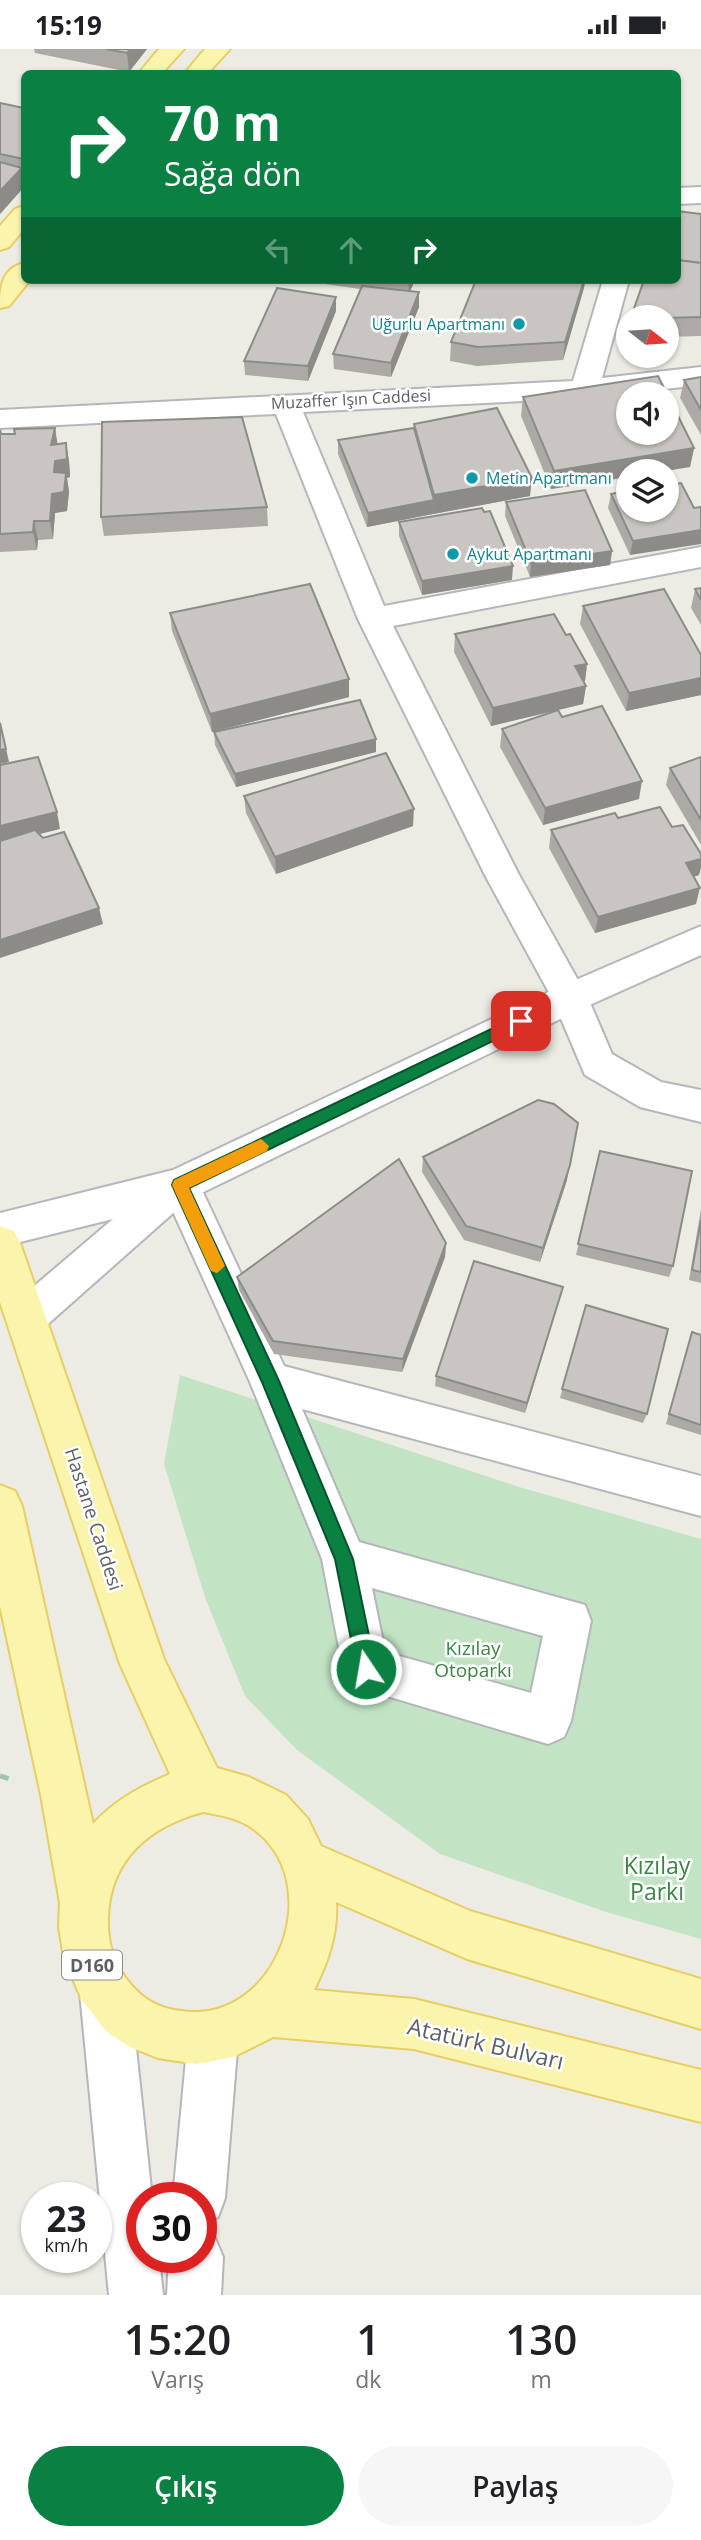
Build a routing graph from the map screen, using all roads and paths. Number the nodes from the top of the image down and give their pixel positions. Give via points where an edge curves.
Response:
1 (172, 49) edge
2 (218, 49) edge
3 (153, 70) edge
4 (199, 70) edge
5 (701, 195) edge
6 (681, 196) edge
7 (21, 218) edge
8 (0, 242) edge
9 (21, 275) edge
10 (616, 284) edge
11 (0, 300) edge
12 (701, 376) edge
13 (585, 389) junction
14 (285, 402) junction
15 (0, 419) edge
16 (701, 557) edge
17 (374, 619) junction
18 (701, 940) edge
19 (570, 998) junction
20 (701, 1106) edge
21 (180, 1185) junction
22 (0, 1230) edge
23 (0, 1243) edge
24 (26, 1318) junction
25 (270, 1381) junction
26 (701, 1496) edge
27 (0, 1506) edge
28 (344, 1559) junction
29 (203, 1790) junction
30 (307, 1864) junction
31 (84, 1904) junction
32 (105, 1991) junction
33 (701, 2004) edge
34 (267, 2011) junction
35 (213, 2038) junction
36 (701, 2096) edge
37 (200, 2182) edge
38 (195, 2273) edge
39 (136, 2295) edge
40 (194, 2295) edge

1 - 3 main road
2 - 4 main road
5 - 6 street
7 - 8 main road
9 - 11 main road
10 - 13 street
12 - 13 street, Muzaffer Işın Caddesi
13 - 14 street, Muzaffer Işın Caddesi
14 - 15 street, Muzaffer Işın Caddesi
14 - 17 street
16 - 17 street
17 - 19 street via 503,877
18 - 19 street
19 - 20 street via 598,1064 653,1096
19 - 21 street
21 - 22 street
21 - 24 street
21 - 25 street
23 - 24 main road, Hastane Caddesi
24 - 29 main road, Hastane Caddesi via 143,1664
25 - 26 street
25 - 28 street
27 - 31 main road, D160
28 - 28 street via 366,1669 548,1721 569,1621
29 - 30 main road, D160 via 236,1794 266,1809 290,1833
29 - 31 main road, D160 via 175,1794 125,1822 106,1846
30 - 33 main road via 467,1935
30 - 34 main road, D160 via 314,1900 312,1937 299,1973
31 - 32 main road, D160 via 84,1941 95,1977
32 - 35 main road, D160 via 115,2006 144,2028 178,2039
32 - 39 street
34 - 35 main road, D160 via 248,2026
34 - 36 main road, Atatürk Bulvarı via 414,2024
35 - 37 street
38 - 40 street

